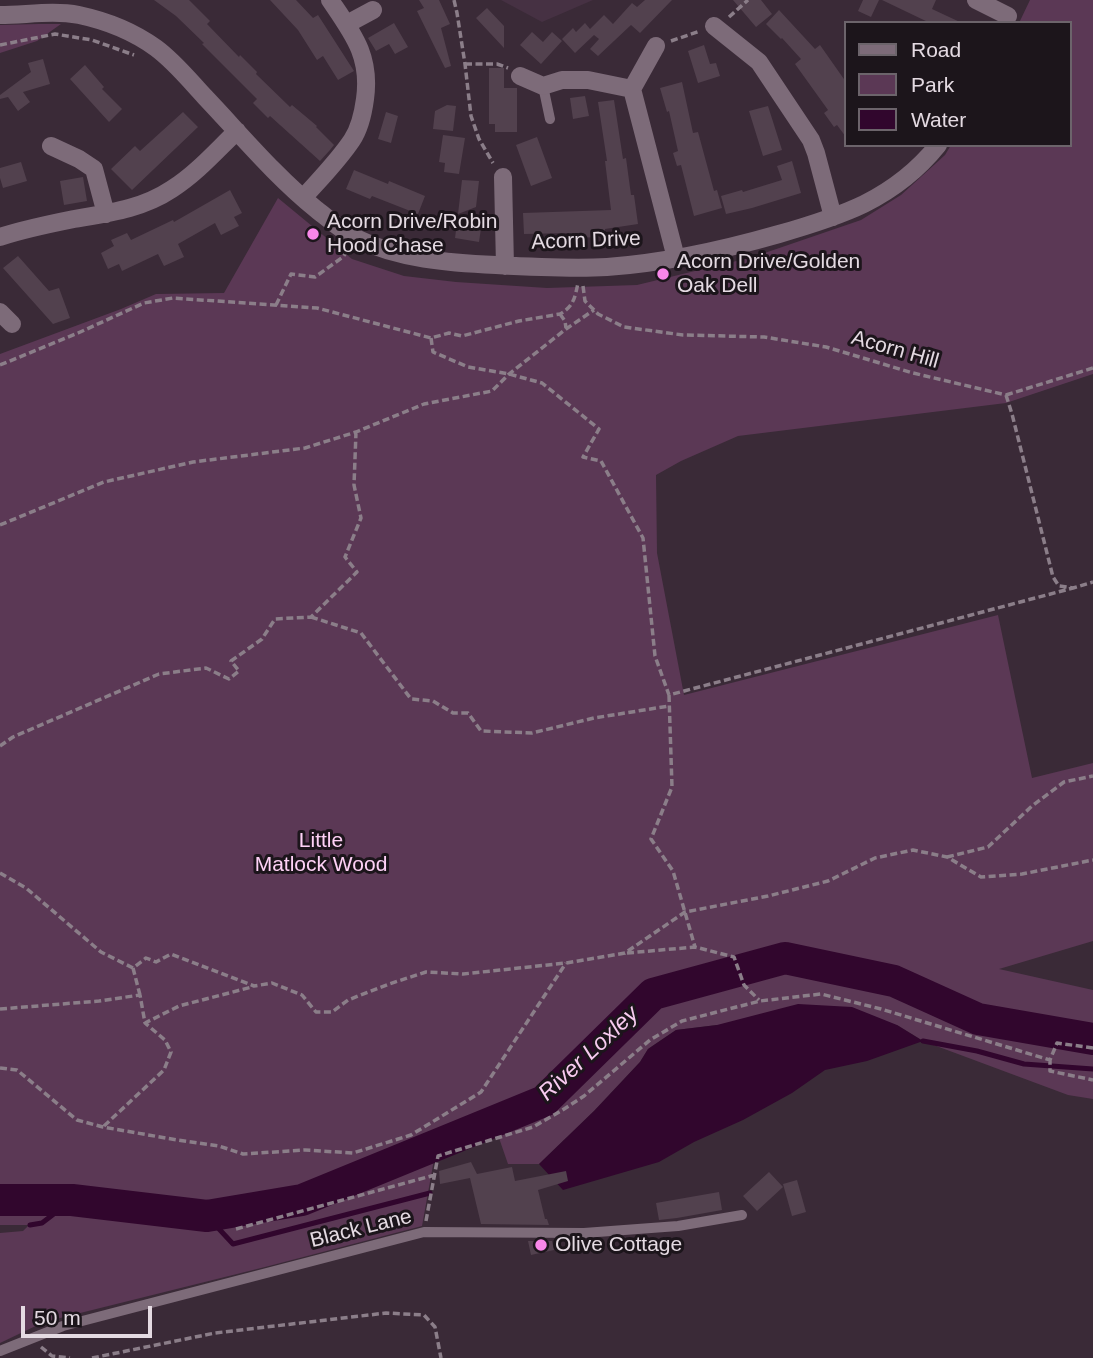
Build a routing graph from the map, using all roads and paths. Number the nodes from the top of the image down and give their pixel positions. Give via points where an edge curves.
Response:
1 (330, 0) edge
2 (454, 0) edge
3 (976, 0) edge
4 (80, 7) edge
5 (373, 10) dead end
6 (1009, 13) edge
7 (0, 15) edge
8 (347, 24) junction
9 (714, 26) dead end
10 (0, 45) edge
11 (656, 46) dead end
12 (137, 57) dead end
13 (465, 64) junction
14 (520, 76) joint
15 (543, 86) junction
16 (632, 89) junction
17 (550, 119) dead end
18 (237, 131) junction
19 (51, 146) dead end
20 (936, 147) edge
21 (503, 177) joint
22 (303, 198) junction
23 (106, 215) junction
24 (832, 217) junction
25 (0, 237) edge
26 (355, 237) junction
27 (676, 258) junction
28 (505, 266) junction
29 (580, 267) junction
30 (575, 299) dead end
31 (276, 305) junction
32 (594, 310) junction
33 (560, 314) junction
34 (566, 328) junction
35 (431, 338) junction
36 (0, 365) edge
37 (1093, 368) edge
38 (509, 374) junction
39 (1006, 395) junction
40 (356, 432) junction
41 (0, 525) edge
42 (1093, 582) edge
43 (1073, 587) junction
44 (311, 617) junction
45 (669, 695) junction
46 (669, 706) junction
47 (0, 746) edge
48 (1093, 776) edge
49 (947, 858) junction
50 (1093, 860) edge
51 (0, 873) edge
52 (685, 912) junction
53 (695, 947) junction
54 (625, 953) junction
55 (566, 963) junction
56 (133, 968) junction
57 (254, 986) junction
58 (139, 995) junction
59 (760, 1001) junction
60 (0, 1009) edge
61 (145, 1023) junction
62 (1093, 1048) edge
63 (1050, 1060) junction
64 (0, 1068) edge
65 (1093, 1080) edge
66 (103, 1127) junction
67 (435, 1175) junction
68 (742, 1215) dead end
69 (236, 1229) dead end
70 (424, 1232) junction
71 (34, 1336) junction
72 (0, 1351) edge
73 (70, 1358) edge
74 (92, 1358) edge
75 (441, 1358) edge

1 - 8 street
2 - 13 path
3 - 6 street
4 - 7 street, Acorn Drive
4 - 18 street, Acorn Drive via 157,49
5 - 8 street
8 - 22 street via 366,66 363,115 354,138
9 - 24 street via 759,62 811,141
10 - 12 path via 55,34 92,40
11 - 16 street
13 - 14 path via 497,64
13 - 21 path via 471,116 479,139
14 - 15 street
15 - 16 street via 588,79
15 - 17 lane
16 - 27 street
18 - 22 street, Acorn Drive
18 - 23 street via 171,190
19 - 23 street via 94,169
20 - 24 street, Acorn Drive via 888,190
21 - 28 street
22 - 26 street, Acorn Drive
23 - 25 street
24 - 27 street, Acorn Drive
26 - 28 street, Acorn Drive via 407,255
26 - 31 path via 344,257 315,277 291,274
27 - 29 street, Acorn Drive
28 - 29 street, Acorn Drive
29 - 32 path via 585,301
30 - 33 path
31 - 35 path via 317,308
31 - 36 path via 173,298 145,303
32 - 34 path
32 - 39 path, Acorn Hill via 624,327 683,335 764,337 826,347
33 - 34 path
33 - 35 path via 462,336 449,333
34 - 38 path
35 - 38 path via 433,352 468,367
37 - 39 path
38 - 40 path via 492,391 424,404
38 - 45 path via 542,383 599,429 583,457 601,461 643,538 655,656
39 - 43 path via 1053,577 1059,586
40 - 41 path via 305,448 193,462 104,482
40 - 44 path via 354,485 361,518 345,557 357,572
42 - 43 path
43 - 45 path
44 - 46 path via 361,633 411,699 433,701 453,713 468,713 481,731 532,733
44 - 47 path via 275,619 262,639 232,661 239,671 229,679 206,668 159,674
45 - 46 path
46 - 52 path via 672,787 651,839 673,871
48 - 49 path via 1064,782 988,847
49 - 50 path via 981,877
49 - 52 path via 913,850 875,858 828,881
51 - 56 path via 26,888 101,952
52 - 53 path
52 - 54 path
53 - 54 path
53 - 59 path via 734,957 744,985
54 - 55 path
55 - 57 path via 463,974 426,972 348,1000 332,1012 316,1012 302,995 272,983
55 - 66 path via 481,1092 411,1135 353,1153 243,1154
56 - 57 path via 146,958 156,962 171,954
56 - 58 path
57 - 61 path via 179,1006
58 - 60 path
58 - 61 path
59 - 63 path via 821,994
59 - 67 path via 682,1021 650,1040 584,1096 533,1127 438,1156
61 - 66 path via 172,1052 164,1070
62 - 63 path via 1057,1043
63 - 65 path via 1049,1071
64 - 66 path via 17,1070 77,1119
67 - 69 path
67 - 70 path
68 - 70 lane, Black Lane via 678,1226 584,1233
70 - 71 lane, Black Lane
71 - 72 lane, Black Lane
71 - 73 path via 42,1350
74 - 75 path via 215,1333 386,1313 424,1315 435,1327

